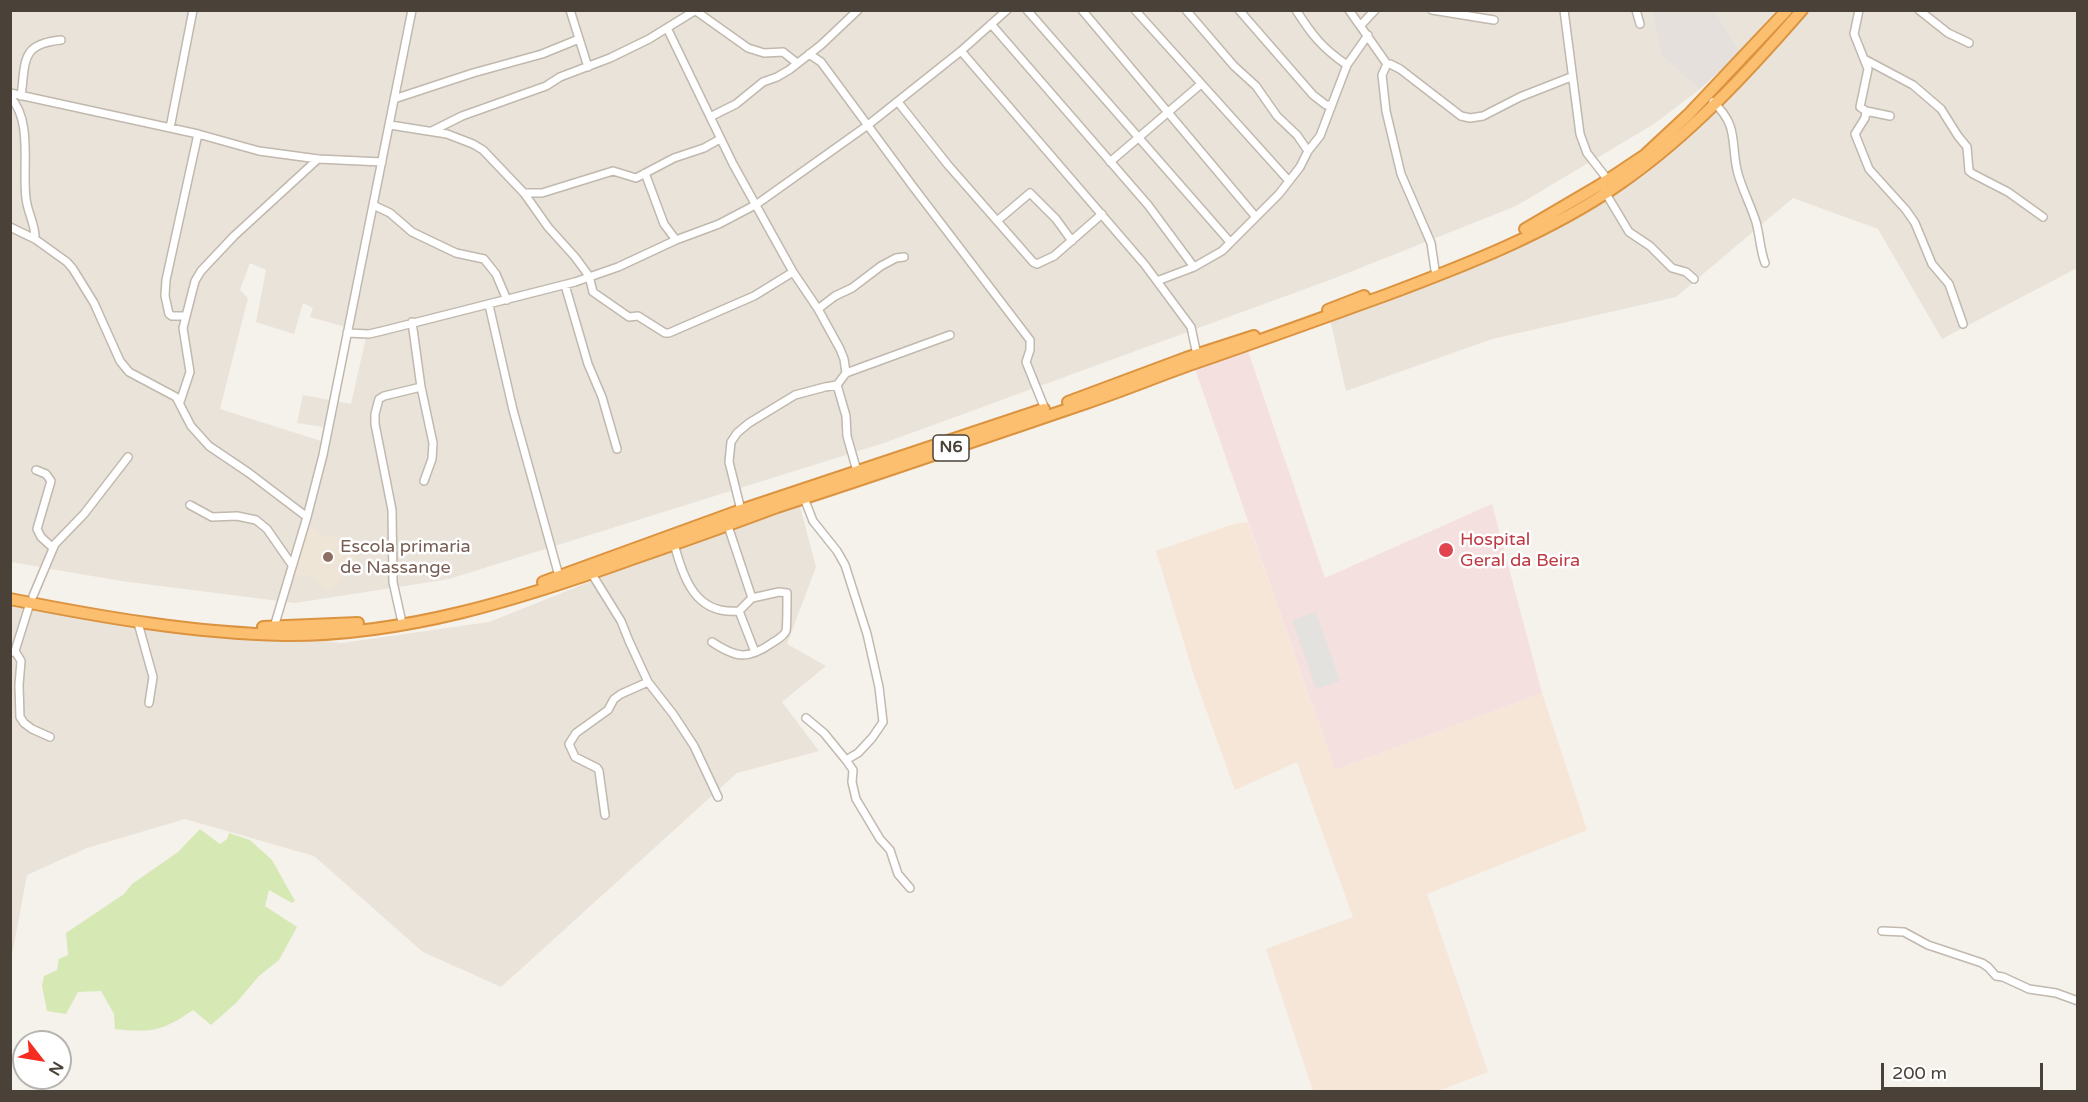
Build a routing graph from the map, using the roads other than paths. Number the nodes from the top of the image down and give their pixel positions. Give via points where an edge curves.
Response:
1 (193, 10) edge
2 (412, 10) edge
3 (570, 10) edge
4 (858, 10) edge
5 (1007, 10) edge
6 (1027, 10) edge
7 (1082, 10) edge
8 (1135, 10) edge
9 (1186, 10) edge
10 (1239, 10) edge
11 (1296, 10) edge
12 (1349, 10) edge
13 (1375, 10) edge
14 (1432, 10) edge
15 (1564, 10) edge
16 (1636, 10) edge
17 (1787, 10) edge
18 (1802, 10) edge
19 (1859, 10) edge
20 (1919, 10) edge
21 (696, 11) edge
22 (1494, 20) dead end
23 (991, 24) junction
24 (1640, 24) dead end
25 (1361, 26) junction
26 (667, 28) junction
27 (1368, 35) junction
28 (579, 39) junction
29 (61, 40) dead end
30 (1969, 43) dead end
31 (821, 45) junction
32 (961, 51) junction
33 (809, 54) junction
34 (1866, 60) junction
35 (821, 62) junction
36 (797, 63) junction
37 (1387, 64) junction
38 (1347, 65) junction
39 (588, 67) junction
40 (1571, 77) junction
41 (1201, 84) junction
42 (10, 95) edge
43 (21, 96) junction
44 (394, 99) junction
45 (1711, 100) junction
46 (898, 102) junction
47 (1330, 105) junction
48 (1866, 111) junction
49 (1168, 113) junction
50 (1890, 116) dead end
51 (710, 117) junction
52 (390, 124) junction
53 (868, 125) junction
54 (170, 129) junction
55 (432, 131) junction
56 (198, 134) junction
57 (1138, 138) junction
58 (720, 139) junction
59 (1308, 151) junction
60 (318, 159) junction
61 (382, 162) junction
62 (1110, 162) junction
63 (645, 174) junction
64 (1608, 180) junction
65 (1289, 181) junction
66 (1605, 192) junction
67 (524, 193) junction
68 (757, 204) junction
69 (373, 205) junction
70 (1102, 214) junction
71 (1255, 216) junction
72 (2043, 217) dead end
73 (997, 221) junction
74 (10, 228) edge
75 (35, 239) junction
76 (676, 240) junction
77 (1072, 241) junction
78 (1230, 242) junction
79 (904, 257) dead end
80 (1765, 263) dead end
81 (1194, 267) junction
82 (1435, 270) junction
83 (794, 272) junction
84 (589, 276) junction
85 (1694, 279) dead end
86 (1157, 281) junction
87 (565, 285) junction
88 (507, 300) junction
89 (489, 305) junction
90 (818, 309) junction
91 (185, 316) junction
92 (412, 322) junction
93 (1963, 324) dead end
94 (347, 333) junction
95 (950, 335) dead end
96 (1197, 355) junction
97 (846, 373) junction
98 (837, 385) junction
99 (420, 387) junction
100 (180, 402) junction
101 (1045, 409) junction
102 (617, 449) dead end
103 (128, 456) dead end
104 (36, 470) dead end
105 (857, 471) junction
106 (424, 481) dead end
107 (804, 498) junction
108 (190, 504) dead end
109 (741, 510) junction
110 (307, 518) junction
111 (728, 526) junction
112 (674, 544) junction
113 (53, 548) junction
114 (292, 565) junction
115 (590, 570) junction
116 (559, 576) junction
117 (10, 592) edge
118 (752, 598) junction
119 (10, 599) edge
120 (31, 599) junction
121 (739, 611) junction
122 (401, 618) junction
123 (138, 623) junction
124 (274, 627) junction
125 (712, 642) dead end
126 (13, 652) edge
127 (755, 652) junction
128 (648, 682) junction
129 (15, 685) edge
130 (149, 703) dead end
131 (806, 718) dead end
132 (51, 737) dead end
133 (846, 760) junction
134 (718, 797) dead end
135 (605, 815) dead end
136 (910, 888) dead end
137 (1882, 931) dead end
138 (2078, 1001) edge

1 - 54 street
2 - 44 street
3 - 28 street
4 - 31 street
5 - 23 street
6 - 57 street
7 - 49 street
8 - 41 street
9 - 59 street via 1256,86
10 - 47 street via 1313,94
11 - 38 street via 1327,52
12 - 25 street
13 - 25 street
14 - 22 street
15 - 40 street
16 - 24 street
17 - 45 highway, N6
18 - 45 highway, N6
19 - 34 street via 1854,31
20 - 30 street via 1948,33
21 - 26 street
21 - 36 street via 748,48 764,53 783,52
23 - 32 street
23 - 62 street
25 - 27 street
26 - 39 street
26 - 51 street
27 - 37 street
27 - 38 street
28 - 39 street
28 - 44 street
29 - 43 street via 37,44 30,51
31 - 33 street
31 - 35 street
32 - 46 street
32 - 70 street
33 - 35 street
33 - 36 street
34 - 48 street via 1868,78 1860,107
34 - 72 street via 1913,85 1941,109 1967,147 1973,174
35 - 53 street
36 - 51 street
37 - 40 street via 1400,69 1461,116 1470,118
37 - 82 street via 1382,75 1386,111 1401,174 1431,243
38 - 47 street
39 - 55 street
40 - 64 street via 1580,134 1587,153
41 - 49 street
41 - 65 street
42 - 43 street
42 - 75 street via 18,107 23,129 26,197
43 - 54 street
44 - 52 street
45 - 64 highway, N6
45 - 66 highway, N6 via 1672,143
45 - 80 street via 1725,112 1730,123 1737,172 1756,223
46 - 53 street
46 - 73 street
47 - 59 street via 1324,129
48 - 50 street
48 - 93 street via 1855,134 1868,168 1910,215 1932,264 1949,284
49 - 57 street
49 - 71 street
51 - 58 street
52 - 55 street
52 - 61 street
53 - 68 street
53 - 101 street via 1030,340 1026,362
54 - 56 street
55 - 67 street via 483,150
56 - 60 street via 259,151
56 - 91 street via 165,296 169,314
57 - 62 street
57 - 78 street
58 - 63 street
58 - 68 street
59 - 65 street
60 - 61 street
60 - 91 street via 201,271
61 - 69 street
62 - 81 street
63 - 67 street via 636,178 613,171 542,193
63 - 76 street via 664,224
64 - 82 highway, N6 via 1530,227
65 - 71 street
66 - 85 street via 1629,232 1672,268
66 - 107 highway, N6 via 1533,233 1430,280 1086,403
67 - 84 street
68 - 76 street
68 - 83 street
69 - 88 street via 390,213 412,232 456,253 484,259 496,274
69 - 94 street
70 - 77 street
70 - 86 street
71 - 78 street
73 - 77 street via 1037,264
73 - 77 street via 1030,194
74 - 75 street
75 - 100 street via 67,262 81,279 116,355 129,372
76 - 84 street
78 - 81 street
79 - 90 street via 869,273
81 - 86 street
82 - 96 highway, N6
83 - 84 street via 754,296 669,333 639,315 629,317 598,297
83 - 90 street
84 - 87 street
86 - 96 street via 1191,327
87 - 88 street
87 - 102 street
88 - 89 street
89 - 92 street
89 - 116 street via 513,410
90 - 97 street via 844,359
91 - 100 street via 183,335 190,372
92 - 94 street via 369,333
92 - 99 street
94 - 110 street
95 - 97 street
96 - 101 highway, N6
97 - 98 street
98 - 105 street
98 - 109 street via 795,395 766,411 731,442 729,462
99 - 106 street via 433,443
99 - 122 street via 380,399 375,414 392,510 393,582
100 - 110 street via 191,426 209,446
101 - 105 highway, N6
103 - 113 street
104 - 113 street via 51,481 37,529
105 - 109 highway, N6
107 - 111 highway, N6
107 - 133 street via 813,521 844,565 867,634 879,687 883,722 858,753
108 - 114 street via 212,517 256,520
109 - 115 highway, N6
110 - 114 street
111 - 112 highway, N6
111 - 118 street
112 - 115 highway, N6
112 - 121 street via 690,590 710,606
113 - 120 street
114 - 124 street
115 - 116 highway, N6
115 - 123 highway, N6 via 507,601 400,625 284,635
115 - 128 street via 621,621
116 - 122 highway, N6 via 508,594
117 - 120 highway, N6
118 - 121 street
118 - 127 street via 779,592 787,595 787,629
119 - 120 highway, N6
120 - 123 highway, N6
120 - 124 highway, N6 via 173,621
120 - 126 street
121 - 127 street
122 - 124 highway, N6
123 - 130 street via 153,677
125 - 127 street via 734,655
126 - 129 street via 21,661
128 - 134 street via 694,746
128 - 135 street via 614,699 608,710 576,733 569,744 575,757 599,771
129 - 132 street via 21,720
131 - 133 street
133 - 136 street via 853,770 856,799 890,849 898,874
137 - 138 street via 1904,932 1928,945 1982,963 1996,976

